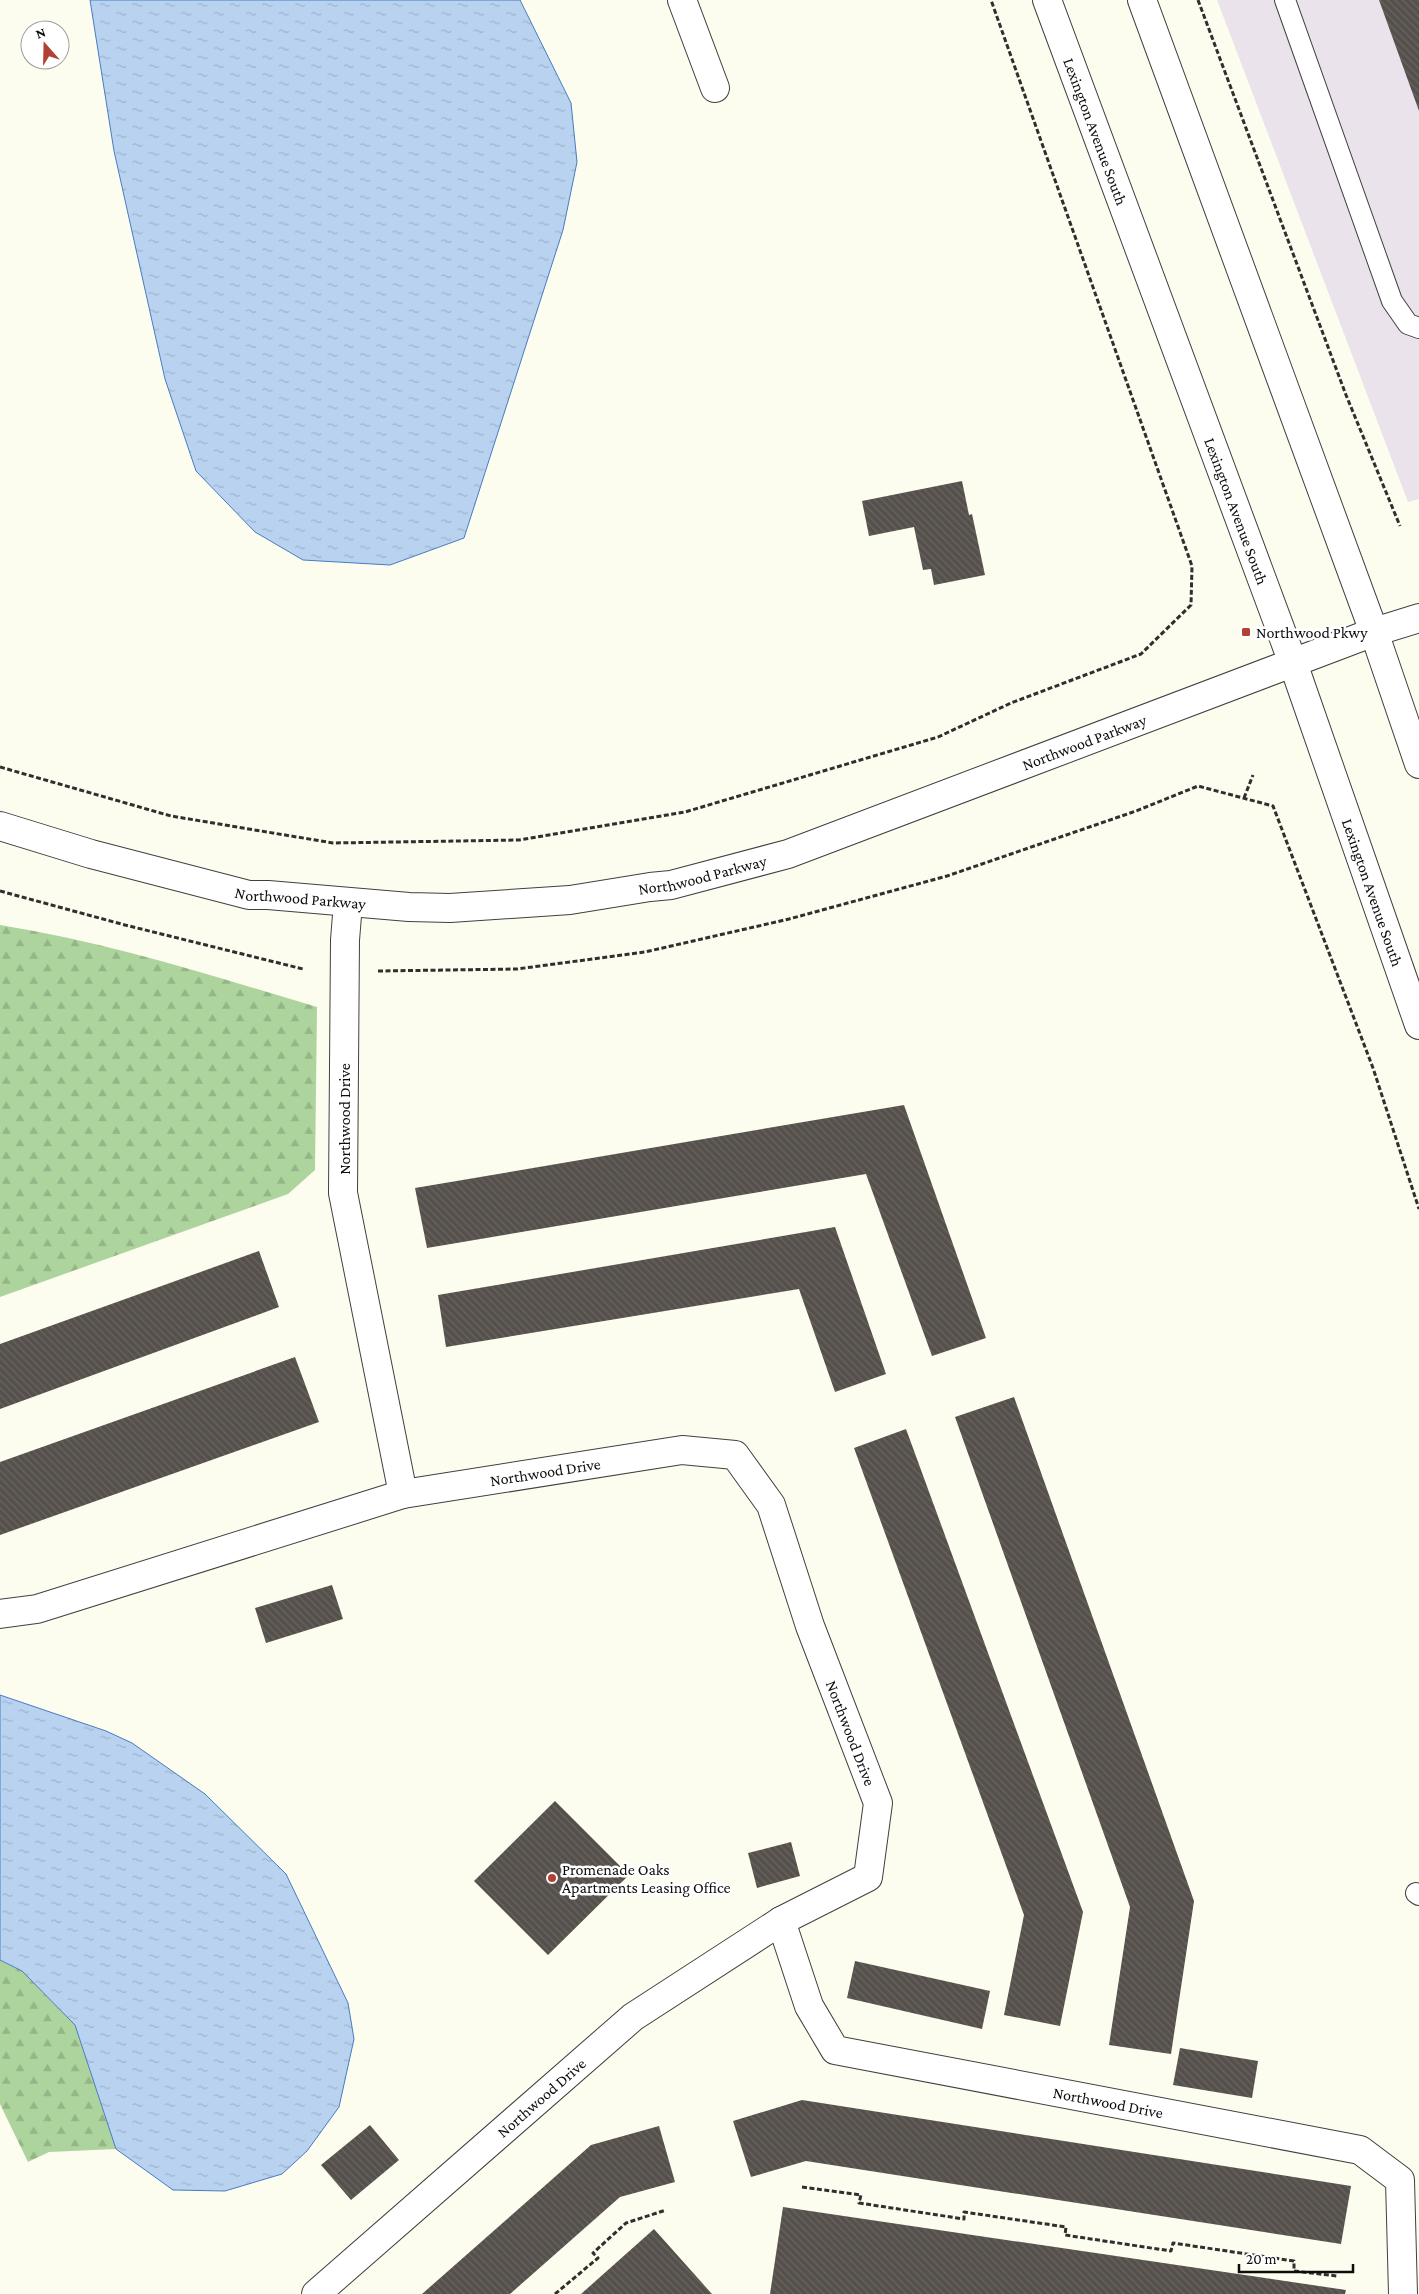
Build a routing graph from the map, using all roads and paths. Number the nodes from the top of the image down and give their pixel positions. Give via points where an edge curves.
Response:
1 (682, 0) edge
2 (991, 0) edge
3 (1047, 0) edge
4 (1142, 0) edge
5 (1198, 0) edge
6 (1285, 0) edge
7 (715, 88) dead end
8 (1419, 328) edge
9 (1400, 526) dead end
10 (1419, 618) edge
11 (1374, 632) junction
12 (1293, 663) junction
13 (1419, 764) edge
14 (0, 767) edge
15 (1253, 775) dead end
16 (1244, 798) junction
17 (0, 826) edge
18 (0, 891) edge
19 (348, 903) junction
20 (303, 969) dead end
21 (371, 971) dead end
22 (1419, 1025) edge
23 (1419, 1209) edge
24 (403, 1494) junction
25 (0, 1614) edge
26 (781, 1921) junction
27 (802, 2187) dead end
28 (666, 2210) dead end
29 (1337, 2276) dead end
30 (316, 2294) edge
31 (555, 2294) edge
32 (1403, 2294) edge

1 - 7 street
2 - 14 path via 1192,566 1191,605 1141,654 1011,703 938,737 685,812 519,840 333,843 171,816
3 - 12 street, Lexington Avenue South
4 - 11 street
5 - 9 path via 1346,394
6 - 8 lane via 1392,301 1408,324
10 - 11 street, Northwood Parkway
11 - 12 street, Northwood Parkway
11 - 13 street
12 - 19 street, Northwood Parkway via 788,854 690,880 570,900 450,908
12 - 22 street, Lexington Avenue South
15 - 16 path
16 - 21 path via 1198,786 1136,811 947,876 789,919 645,952 518,969
16 - 23 path via 1273,806 1373,1068
17 - 19 street, Northwood Parkway via 249,896
18 - 20 path
19 - 24 street, Northwood Drive via 343,1193
24 - 25 street via 37,1609
24 - 26 street, Northwood Drive via 682,1450 735,1455 771,1505 810,1626 878,1803 868,1877
26 - 30 street, Northwood Drive via 633,2017
26 - 32 street, Northwood Drive via 808,2006 835,2050 1360,2150 1400,2180
27 - 29 path via 861,2195 859,2203 964,2218 964,2212 1066,2227 1065,2236 1171,2252 1173,2243 1280,2259 1294,2262 1294,2271
28 - 31 path via 626,2223 593,2253 598,2258

